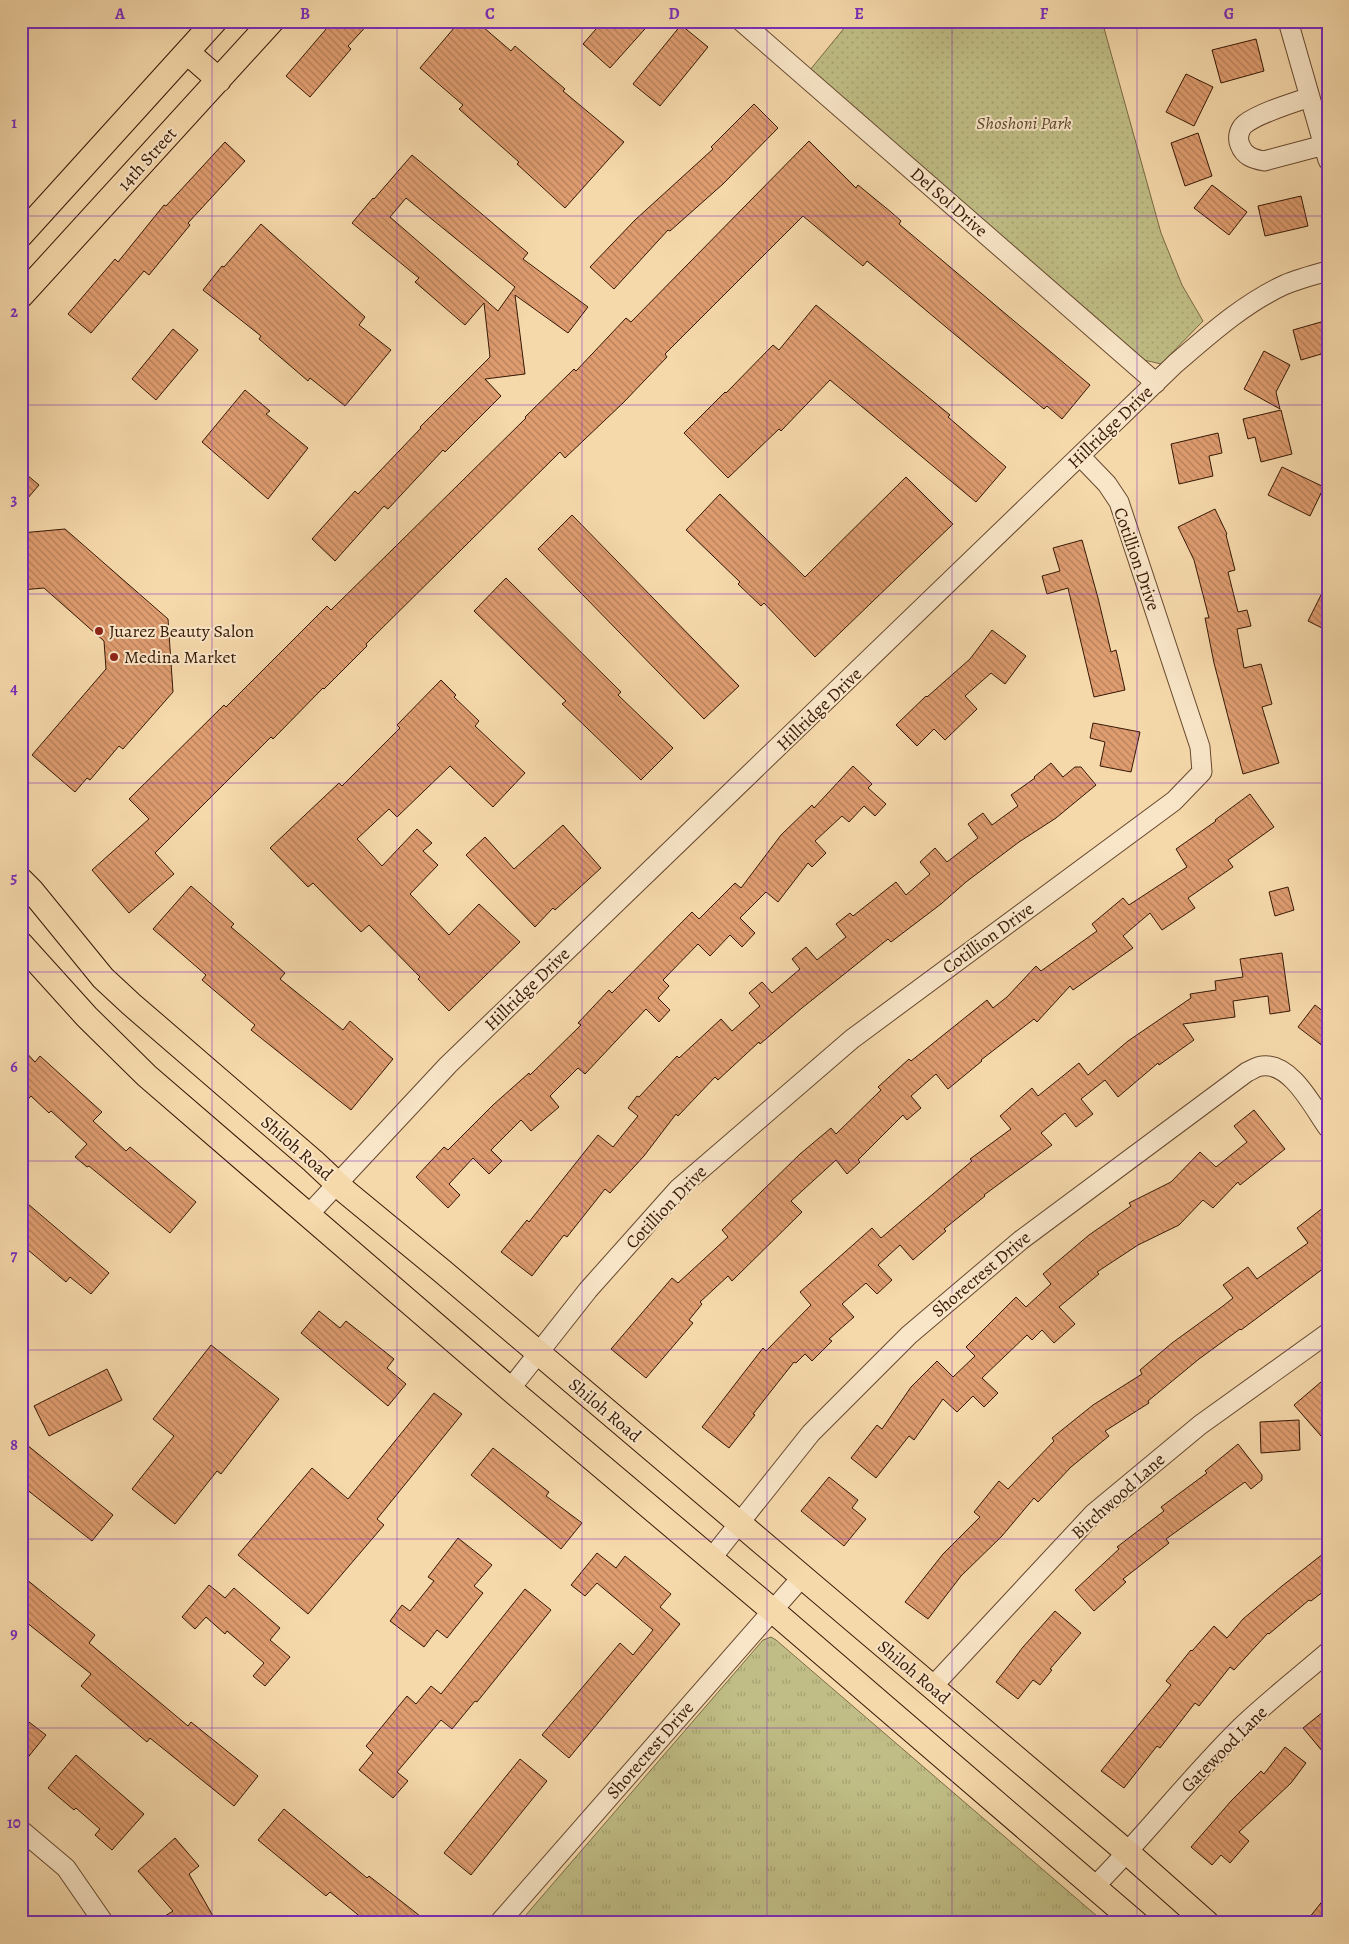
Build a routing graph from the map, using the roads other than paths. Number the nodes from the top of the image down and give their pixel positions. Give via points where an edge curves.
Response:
1 (215, 21) edge
2 (272, 21) edge
3 (741, 21) edge
4 (1288, 21) edge
5 (187, 52) junction
6 (219, 80) junction
7 (1310, 97) junction
8 (1326, 150) edge
9 (21, 235) edge
10 (1328, 271) edge
11 (21, 296) edge
12 (1156, 383) junction
13 (1080, 457) junction
14 (21, 880) edge
15 (21, 944) edge
16 (1328, 1128) edge
17 (338, 1184) junction
18 (309, 1214) junction
19 (1328, 1332) edge
20 (538, 1353) junction
21 (510, 1389) junction
22 (739, 1524) junction
23 (710, 1560) junction
24 (802, 1577) junction
25 (772, 1610) junction
26 (1328, 1652) edge
27 (932, 1687) junction
28 (21, 1830) edge
29 (1128, 1853) junction
30 (1094, 1888) junction
31 (104, 1923) edge
32 (499, 1923) edge
33 (1136, 1923) edge
34 (1206, 1923) edge

1 - 5 main road
2 - 6 main road, 14th Street
3 - 12 street, Del Sol Drive
4 - 7 street
5 - 6 main road
5 - 9 main road
6 - 11 main road, 14th Street
7 - 8 street
7 - 8 street via 1244,124 1238,139 1240,146 1254,160 1264,161
10 - 12 street, Hillridge Drive via 1283,285 1259,299 1219,327
12 - 13 street, Hillridge Drive
13 - 17 street, Hillridge Drive via 448,1065
13 - 20 street, Cotillion Drive via 1107,484 1119,502 1200,747 1202,772 1174,801 852,1039 678,1189 588,1290
14 - 17 main road, Shiloh Road via 103,978
15 - 18 main road via 87,1017 147,1076
16 - 22 street, Shorecrest Drive via 1290,1074 1272,1066 1261,1066 1248,1072 1021,1240 909,1335 810,1433
17 - 18 street, Hillridge Drive
17 - 20 main road, Shiloh Road
18 - 21 main road
19 - 27 street, Birchwood Lane via 1200,1425 1094,1513
20 - 21 street, Cotillion Drive
20 - 22 main road, Shiloh Road
21 - 23 main road
22 - 23 street, Shorecrest Drive
22 - 24 main road, Shiloh Road
23 - 25 main road
24 - 25 street, Shorecrest Drive
24 - 27 main road, Shiloh Road
25 - 30 main road
25 - 32 street, Shorecrest Drive
26 - 29 street, Gatewood Lane via 1242,1727
27 - 29 main road, Shiloh Road
28 - 31 street via 66,1868
29 - 30 street, Gatewood Lane
29 - 34 main road, Shiloh Road
30 - 33 main road

